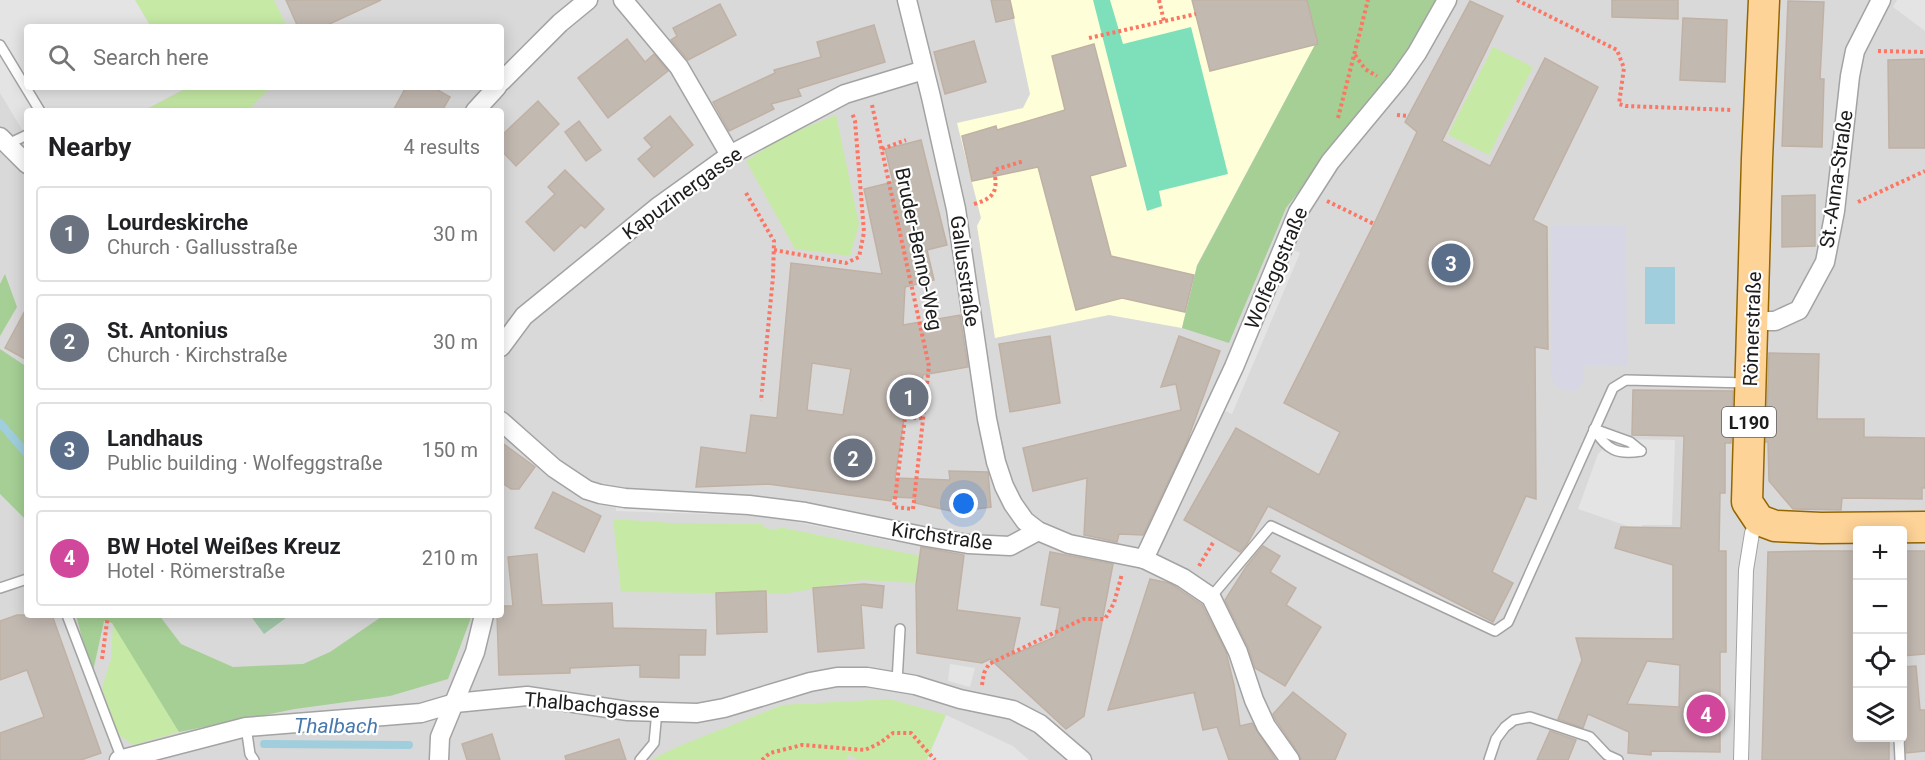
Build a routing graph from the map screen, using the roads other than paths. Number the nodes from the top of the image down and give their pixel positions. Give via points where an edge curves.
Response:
1 (588, 0) edge
2 (623, 0) edge
3 (907, 0) edge
4 (1447, 0) edge
5 (1764, 0) edge
6 (1881, 0) edge
7 (0, 45) edge
8 (924, 69) junction
9 (504, 79) edge
10 (24, 85) edge
11 (27, 90) edge
12 (494, 90) edge
13 (38, 108) edge
14 (478, 108) edge
15 (24, 136) edge
16 (4, 140) edge
17 (730, 155) junction
18 (24, 161) edge
19 (1752, 321) junction
20 (504, 343) edge
21 (1750, 384) junction
22 (504, 424) edge
23 (1759, 520) junction
24 (1925, 527) edge
25 (1038, 531) junction
26 (1136, 557) junction
27 (24, 580) edge
28 (0, 588) edge
29 (1211, 597) junction
30 (68, 618) edge
31 (483, 618) edge
32 (900, 629) dead end
33 (897, 682) junction
34 (455, 703) junction
35 (657, 711) junction
36 (246, 727) junction
37 (1899, 742) edge
38 (142, 757) edge
39 (1072, 757) edge
40 (120, 760) edge
41 (254, 760) edge
42 (439, 760) edge
43 (640, 760) edge
44 (1290, 760) edge
45 (1489, 760) edge
46 (1618, 760) edge
47 (1741, 760) edge
48 (1900, 760) edge

1 - 9 street
2 - 17 street via 679,67
3 - 8 street, Gallusstraße
4 - 26 street, Wolfeggstraße via 1398,80 1330,162 1298,212 1234,367
5 - 19 main road, Römerstraße / L190
6 - 19 street, St.-Anna-Straße via 1855,51 1825,262 1799,310 1775,321
7 - 10 lane
8 - 17 street, Kapuzinergasse via 845,94
8 - 25 street, Gallusstraße via 956,209 996,462 1013,504
11 - 13 lane
12 - 14 street
15 - 16 lane
16 - 18 street
17 - 20 street, Kapuzinergasse via 666,200 524,316
19 - 21 main road, Römerstraße / L190
21 - 23 main road, Römerstraße / L190 via 1747,502
21 - 29 lane via 1626,380 1613,388 1508,622 1495,631 1271,526
22 - 25 street, Kirchstraße via 554,468 600,494 805,512 968,544 1010,546
23 - 24 main road via 1775,526 1821,528
23 - 47 street via 1752,533 1746,570
25 - 26 street via 1069,544
26 - 29 street via 1183,578
27 - 28 lane
29 - 44 street via 1238,652 1266,726
30 - 40 lane
31 - 34 street
32 - 33 lane
33 - 35 street, Thalbachgasse via 837,677 810,681 724,708 697,713
33 - 39 street, Thalbachgasse via 1013,710 1040,724
34 - 35 street, Thalbachgasse via 527,696 628,711
34 - 36 street, Thalbachgasse via 421,713
34 - 42 street via 440,738
35 - 43 lane via 654,743
36 - 38 street, Thalbachgasse
36 - 41 lane
37 - 48 lane
38 - 40 street, Thalbachgasse
45 - 46 lane via 1505,728 1514,720 1530,717 1590,737 1607,755

